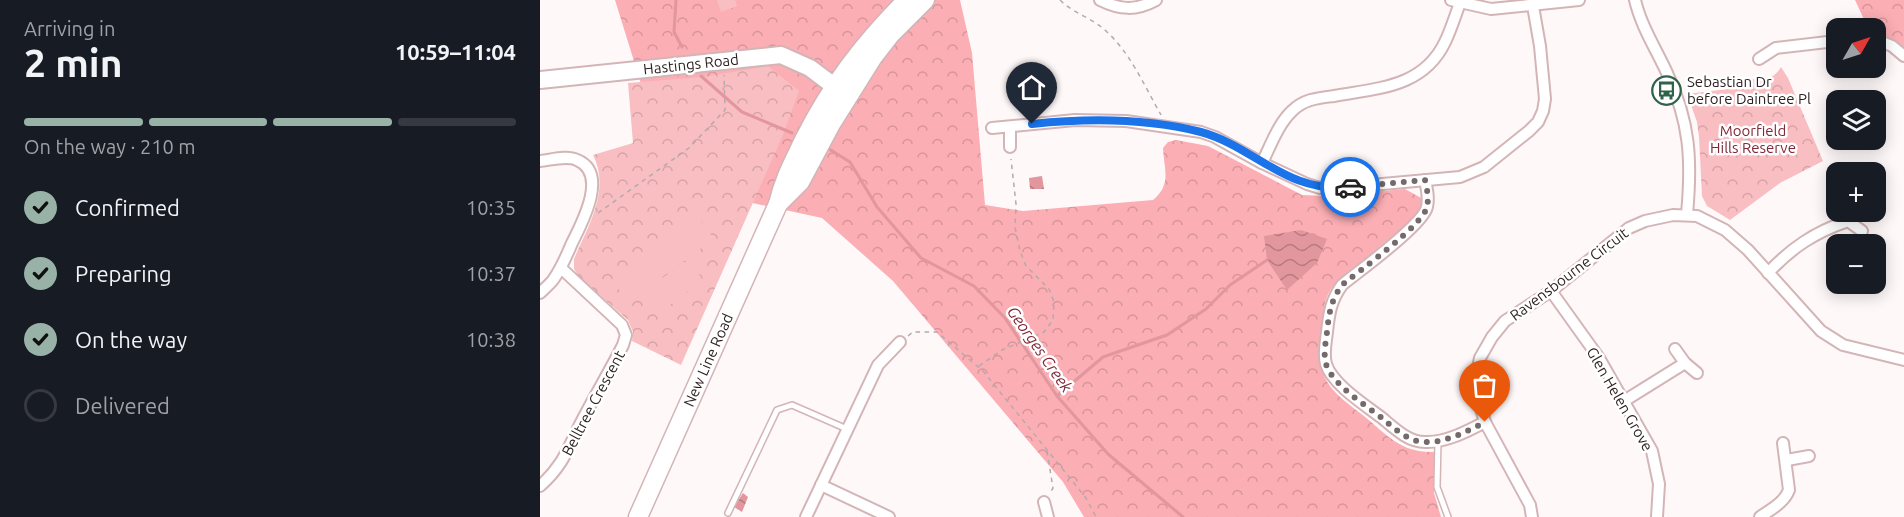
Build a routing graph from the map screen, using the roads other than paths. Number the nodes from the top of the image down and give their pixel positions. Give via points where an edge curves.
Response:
1 (907, 0) edge
2 (925, 0) edge
3 (1100, 0) edge
4 (1156, 0) edge
5 (1580, 0) edge
6 (1635, 0) edge
7 (1455, 2) edge
8 (1533, 6) junction
9 (1826, 42) edge
10 (1886, 44) edge
11 (1904, 56) edge
12 (873, 57) junction
13 (1759, 59) dead end
14 (540, 80) edge
15 (834, 86) junction
16 (1010, 126) junction
17 (992, 128) dead end
18 (1010, 147) road end
19 (540, 161) edge
20 (1262, 163) junction
21 (1425, 180) junction
22 (794, 187) junction
23 (778, 204) junction
24 (1687, 214) junction
25 (1838, 222) edge
26 (1854, 222) edge
27 (1862, 231) dead end
28 (561, 268) junction
29 (1768, 273) junction
30 (1551, 291) junction
31 (540, 294) edge
32 (900, 342) road end
33 (1675, 349) dead end
34 (1904, 360) edge
35 (1685, 363) junction
36 (1697, 372) dead end
37 (1624, 401) junction
38 (1485, 422) junction
39 (847, 429) junction
40 (1438, 441) junction
41 (1784, 443) dead end
42 (1809, 456) dead end
43 (1787, 460) junction
44 (821, 485) junction
45 (540, 486) edge
46 (1044, 502) road end
47 (728, 513) dead end
48 (638, 517) edge
49 (806, 517) edge
50 (889, 517) edge
51 (1048, 517) edge
52 (1448, 517) edge
53 (1532, 517) edge
54 (1657, 517) edge
55 (1760, 517) edge

1 - 15 main road, New Line Road
2 - 12 main road, New Line Road
3 - 4 street via 1129,9
5 - 8 street
6 - 24 street via 1682,107 1688,139
7 - 8 street via 1491,9
7 - 20 street via 1444,44 1422,70 1398,85 1308,100 1291,112
8 - 21 street via 1545,99 1538,122 1476,171 1460,177
9 - 13 street via 1776,48
10 - 11 street
12 - 15 main road via 846,83
12 - 22 main road, New Line Road
14 - 15 main road, Hastings Road via 781,56 810,68
15 - 22 main road via 831,108
15 - 23 main road, New Line Road via 783,182
16 - 17 street
16 - 18 street
16 - 20 street via 1075,120 1167,126 1215,137
19 - 28 street via 573,158 584,165 591,183 592,195
20 - 21 street via 1320,188
21 - 40 street via 1428,207 1419,222 1335,294 1325,344 1326,363 1345,389 1408,438
22 - 23 main road, New Line Road
23 - 48 main road, New Line Road
24 - 29 street, Ravensbourne Circuit via 1725,230
24 - 30 street, Ravensbourne Circuit via 1660,217 1629,228
25 - 29 street via 1807,238
26 - 27 street
28 - 31 street
28 - 45 street, Belltree Crescent via 622,325 626,335 567,455
29 - 34 street, Ravensbourne Circuit via 1821,331 1843,345
30 - 37 street, Glen Helen Grove
30 - 38 street, Ravensbourne Circuit via 1505,321 1480,358 1476,392
32 - 39 street via 878,365
33 - 35 street
35 - 36 street
35 - 37 street
37 - 54 street, Glen Helen Grove via 1652,451 1657,468
38 - 40 street
38 - 53 street, Ravensbourne Circuit via 1530,505
39 - 44 street
39 - 47 lane via 792,405 777,410
40 - 52 lane via 1437,487
41 - 43 street
42 - 43 street
43 - 55 street via 1790,484 1786,498
44 - 49 street
44 - 50 street
46 - 51 street

